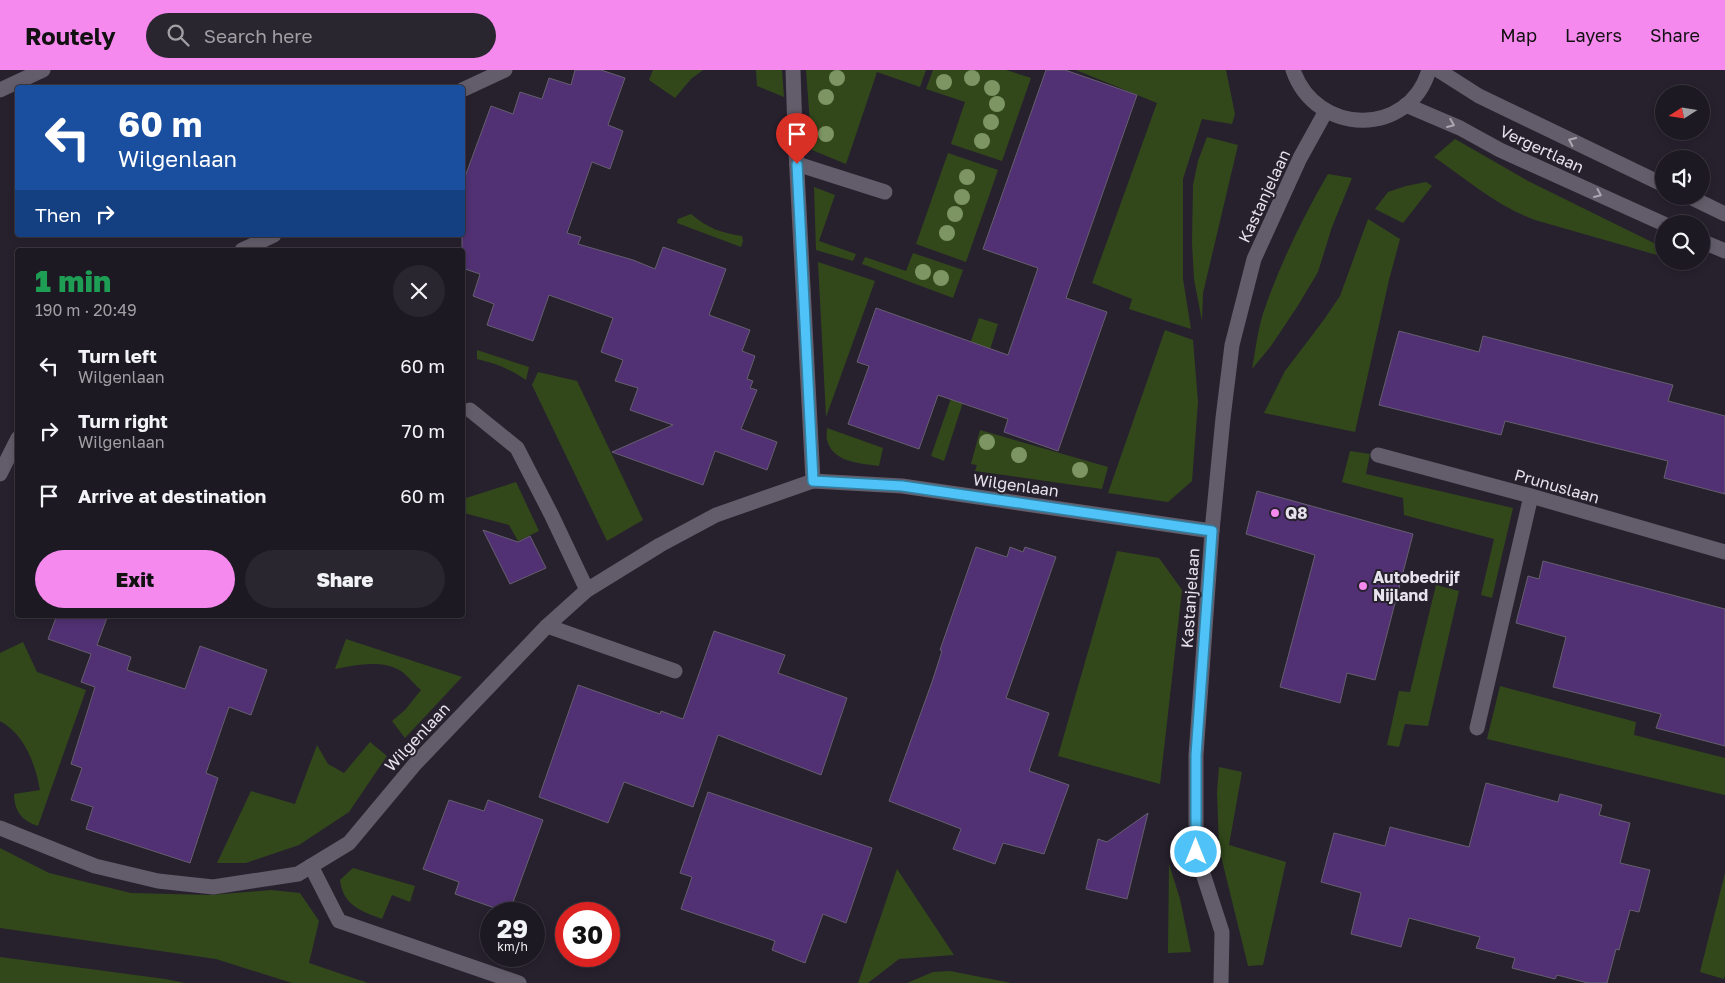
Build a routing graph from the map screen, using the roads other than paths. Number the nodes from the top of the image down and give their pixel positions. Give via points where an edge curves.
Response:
1 (43, 70) edge
2 (504, 70) edge
3 (793, 70) edge
4 (1294, 70) edge
5 (1429, 70) edge
6 (1438, 70) edge
7 (465, 89) edge
8 (0, 90) edge
9 (1406, 105) junction
10 (1326, 111) junction
11 (797, 164) junction
12 (1655, 180) edge
13 (885, 192) dead end
14 (1706, 205) edge
15 (1725, 214) edge
16 (1655, 220) edge
17 (270, 237) edge
18 (1710, 245) edge
19 (246, 248) edge
20 (1725, 251) edge
21 (470, 410) dead end
22 (15, 444) edge
23 (1378, 455) dead end
24 (0, 474) edge
25 (813, 481) junction
26 (1531, 496) junction
27 (1212, 531) junction
28 (1725, 552) edge
29 (587, 590) junction
30 (547, 626) junction
31 (675, 671) dead end
32 (1477, 728) dead end
33 (0, 828) edge
34 (311, 866) junction
35 (519, 983) edge
36 (1221, 983) edge

1 - 8 street
2 - 7 street
3 - 11 street
4 - 10 street via 1304,92
5 - 9 street via 1422,87
12 -> 6 street, Vergertlaan via 1479,96
9 - 10 street via 1392,114 1358,121
9 -> 16 street, Vergertlaan
10 - 27 street, Kastanjelaan via 1300,158 1254,259 1232,345
11 - 13 street
11 - 25 street
14 - 15 street
17 - 19 street
18 - 20 street
21 - 29 street via 517,448
22 - 24 street
23 - 26 street, Prunuslaan
25 - 27 street, Wilgenlaan via 902,486
25 - 29 street, Wilgenlaan via 716,515
26 - 28 street, Prunuslaan
26 - 32 street
27 - 36 street, Kastanjelaan via 1196,755 1196,852 1222,932
29 - 30 street, Wilgenlaan
30 - 31 street
30 - 34 street, Wilgenlaan via 415,764 349,843
33 - 34 street, Wilgenlaan via 95,866 167,882 213,887 298,874
34 - 35 street via 339,921

